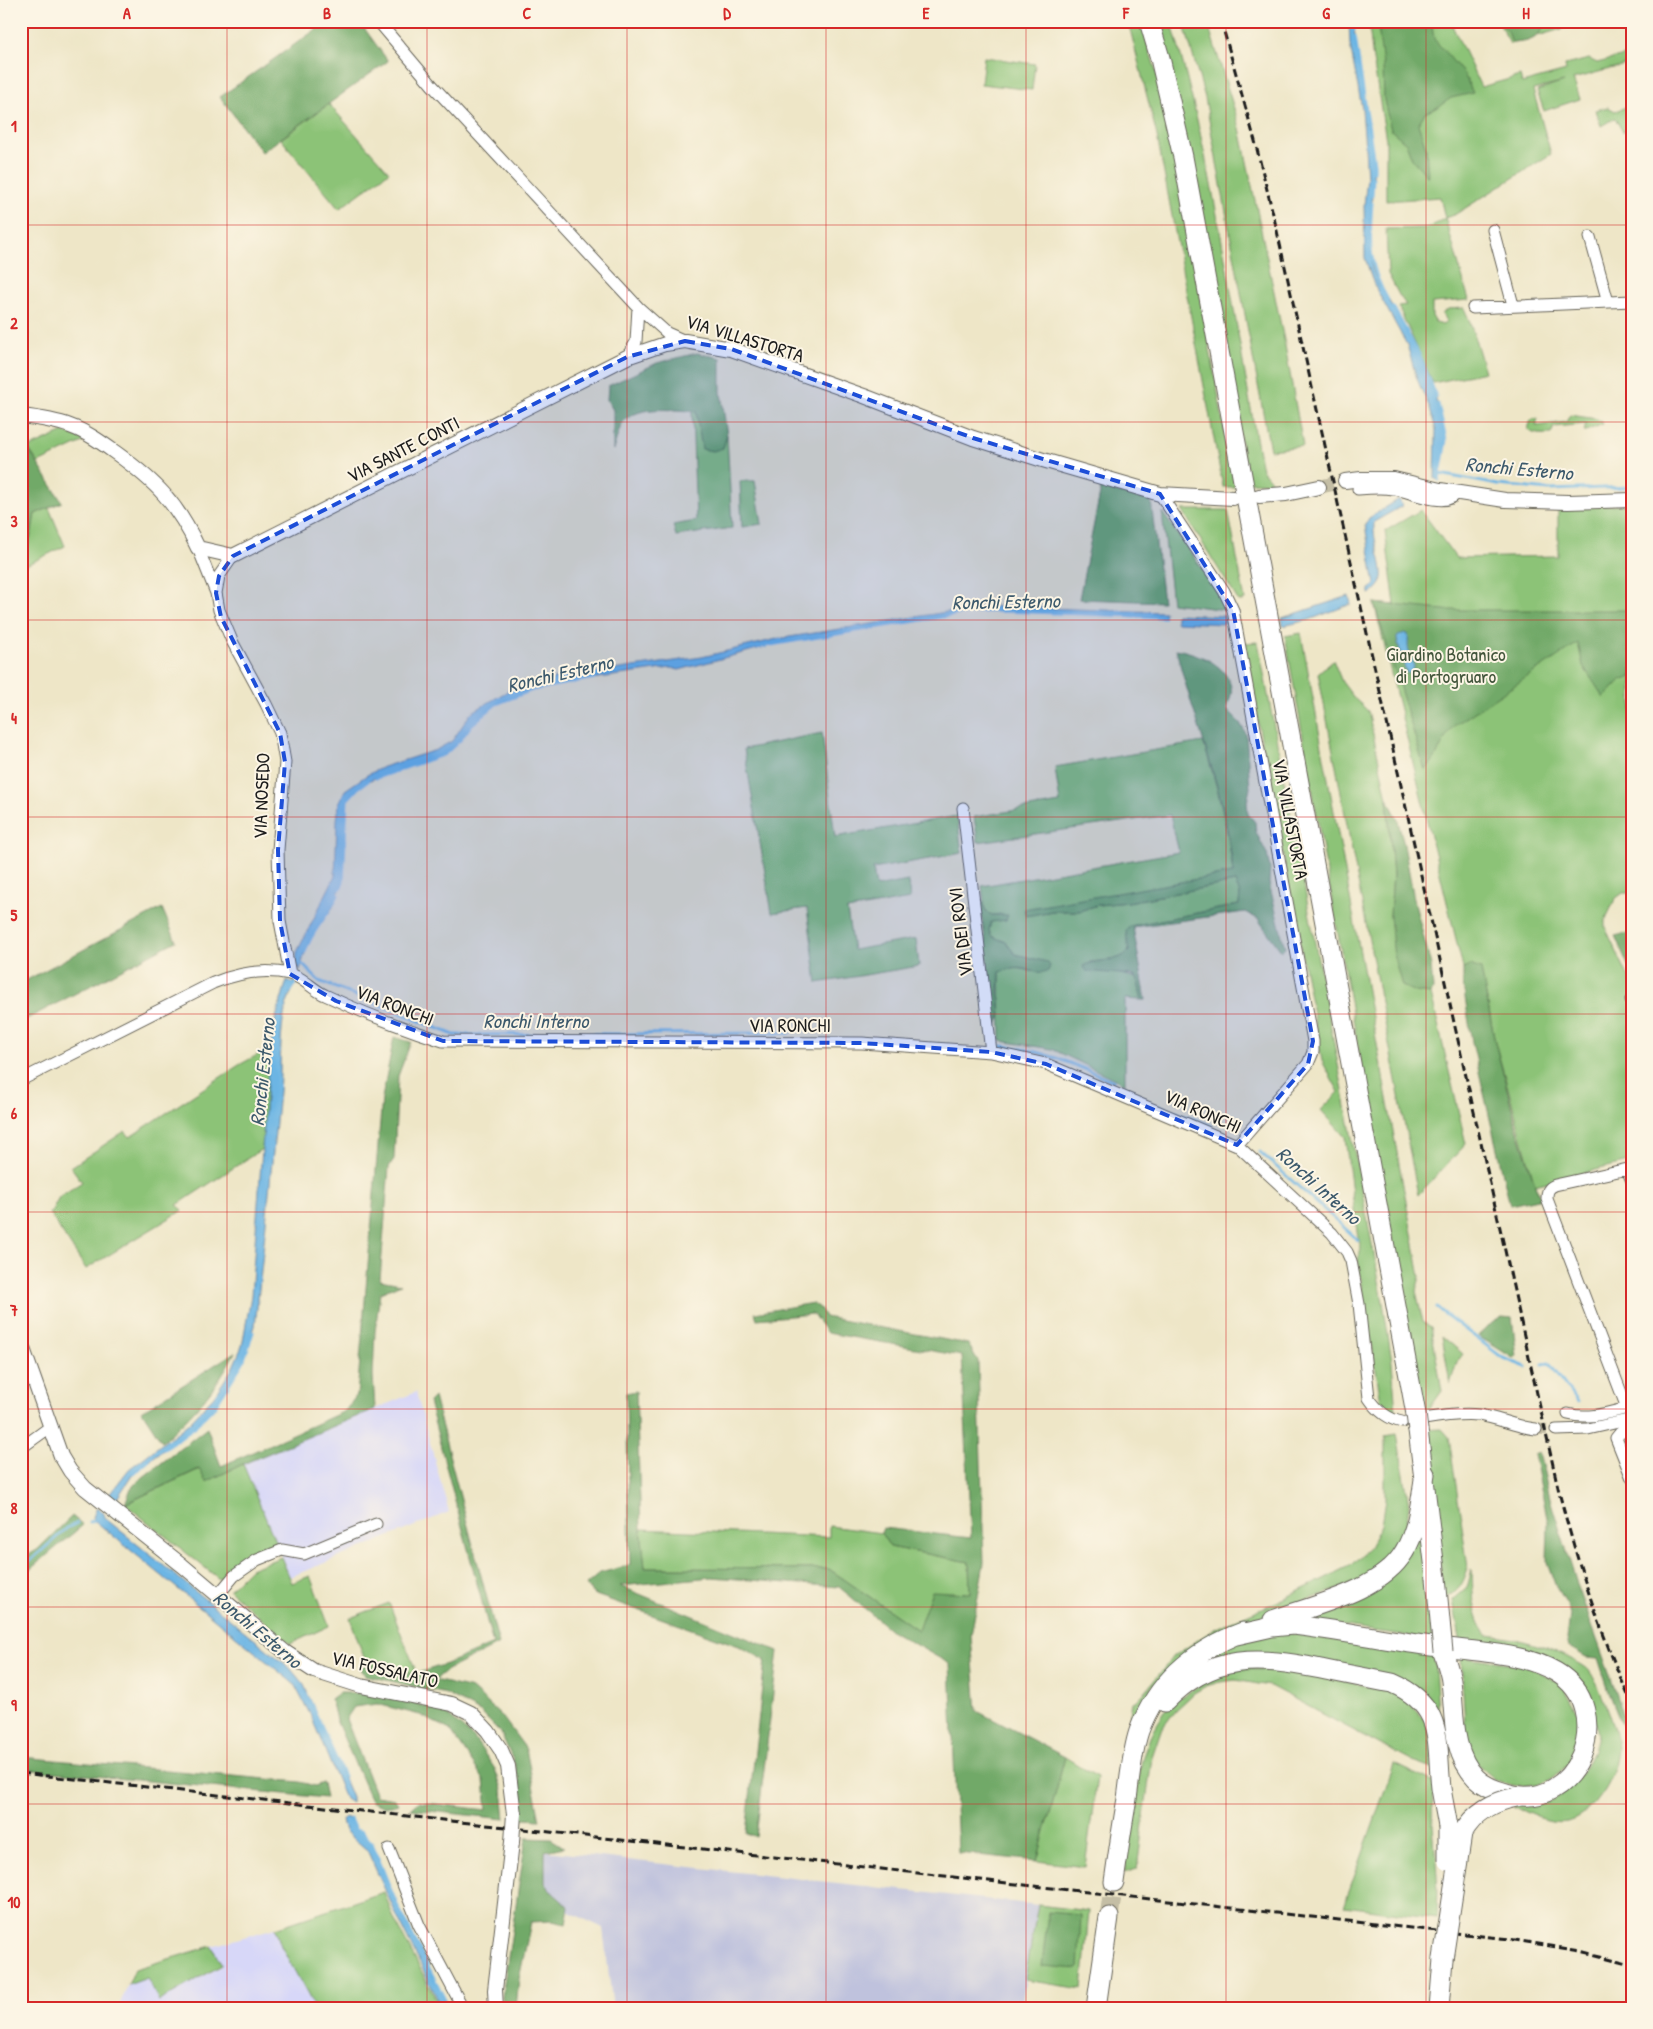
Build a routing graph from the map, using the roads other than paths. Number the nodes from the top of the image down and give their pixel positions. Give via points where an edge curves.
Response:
1 (378, 21) edge
2 (1149, 21) edge
3 (1493, 230) dead end
4 (1590, 236) dead end
5 (1632, 301) edge
6 (1608, 302) junction
7 (1513, 305) junction
8 (638, 307) junction
9 (1473, 308) dead end
10 (686, 341) junction
11 (627, 357) junction
12 (21, 416) edge
13 (1345, 481) tunnel mouth
14 (1319, 487) tunnel mouth
15 (1358, 489) dead end
16 (1458, 492) junction
17 (1160, 494) junction
18 (1259, 496) dead end
19 (1233, 498) dead end
20 (1632, 500) edge
21 (198, 548) junction
22 (233, 556) junction
23 (216, 593) junction
24 (963, 808) dead end
25 (290, 974) junction
26 (991, 1052) junction
27 (21, 1080) edge
28 (1237, 1144) junction
29 (1629, 1169) edge
30 (1632, 1181) edge
31 (21, 1343) edge
32 (24, 1361) edge
33 (1630, 1411) edge
34 (1568, 1414) dead end
35 (1415, 1421) junction
36 (50, 1427) junction
37 (1536, 1429) tunnel mouth
38 (1556, 1430) tunnel mouth
39 (1632, 1430) edge
40 (21, 1448) edge
41 (1425, 1474) junction
42 (1632, 1478) edge
43 (376, 1524) dead end
44 (218, 1595) junction
45 (1232, 1636) junction
46 (1443, 1652) junction
47 (1129, 1782) junction
48 (1517, 1797) junction
49 (1448, 1827) junction
50 (389, 1849) dead end
51 (1114, 1882) tunnel mouth
52 (1109, 1917) tunnel mouth
53 (1443, 1960) junction
54 (463, 2008) edge
55 (496, 2008) edge
56 (1096, 2008) edge
57 (1439, 2008) edge

1 - 8 street, VIA VILLASTORTA via 432,85
2 - 35 highway via 1183,157
3 - 7 street
4 - 6 street
5 - 6 street
6 - 7 street
7 - 9 street
8 - 10 street, VIA VILLASTORTA via 667,333
8 - 11 street via 636,342
10 - 11 street, VIA SANTE CONTI via 664,344
10 - 17 street, VIA VILLASTORTA via 731,349 973,438
11 - 22 street, VIA SANTE CONTI
12 - 21 street, VIA NOSEDO via 70,426 95,438 139,469 171,500
13 - 16 street via 1394,479
14 - 18 street
15 - 16 street via 1396,489 1441,500 1454,498
16 - 20 street via 1534,502
17 - 19 street, VIA VILLASTORTA
17 - 28 street, VIA VILLASTORTA via 1224,591 1233,610 1313,1042 1308,1064
21 - 22 street
21 - 23 street, VIA NOSEDO
22 - 23 street, VIA SANTE CONTI via 219,576
23 - 25 street, VIA NOSEDO via 219,610 232,641 280,733 285,762 278,850 280,921
24 - 26 street, VIA DEI ROVI
25 - 26 street, VIA RONCHI via 336,1001 442,1041 862,1043
25 - 27 street, VIA RONCHI via 233,975
26 - 28 street, VIA RONCHI via 1046,1064
28 - 35 street, VIA RONCHI via 1332,1233 1347,1252 1352,1261 1359,1304 1369,1398 1385,1415
29 - 30 street
29 - 33 street via 1555,1185 1547,1192 1547,1199
31 - 32 street, VIA FOSSALATO
32 - 36 street, VIA FOSSALATO
33 - 34 street via 1578,1417
33 - 38 street via 1588,1429
35 - 37 street via 1451,1415 1478,1415
35 - 41 highway
36 - 40 street
36 - 44 street, VIA FOSSALATO via 61,1456 85,1488
39 - 42 street via 1616,1436
41 - 45 highway via 1411,1539 1390,1570 1350,1593
41 - 46 highway, bridge
43 - 44 street via 304,1554 282,1550 257,1560 234,1576
44 - 55 street, VIA FOSSALATO, bridge via 284,1652 314,1671 361,1686 452,1704 471,1714 501,1750 508,1766 514,1814 495,1990
45 - 47 highway via 1201,1652 1180,1668 1159,1693 1139,1733
45 - 48 highway via 1293,1625 1479,1652 1541,1664 1558,1672 1570,1683 1585,1708 1585,1749 1571,1774 1555,1787
46 - 48 highway via 1451,1679 1458,1747 1464,1760 1476,1777 1490,1788
46 - 49 highway
47 - 49 highway via 1143,1734 1159,1708 1184,1684 1217,1666 1270,1660 1386,1682 1406,1690 1427,1709 1438,1735 1441,1788
47 - 51 highway
48 - 53 highway, bridge via 1504,1799 1480,1813 1462,1834
49 - 53 highway, bridge
50 - 54 street via 420,1925
52 - 56 highway
53 - 57 highway

